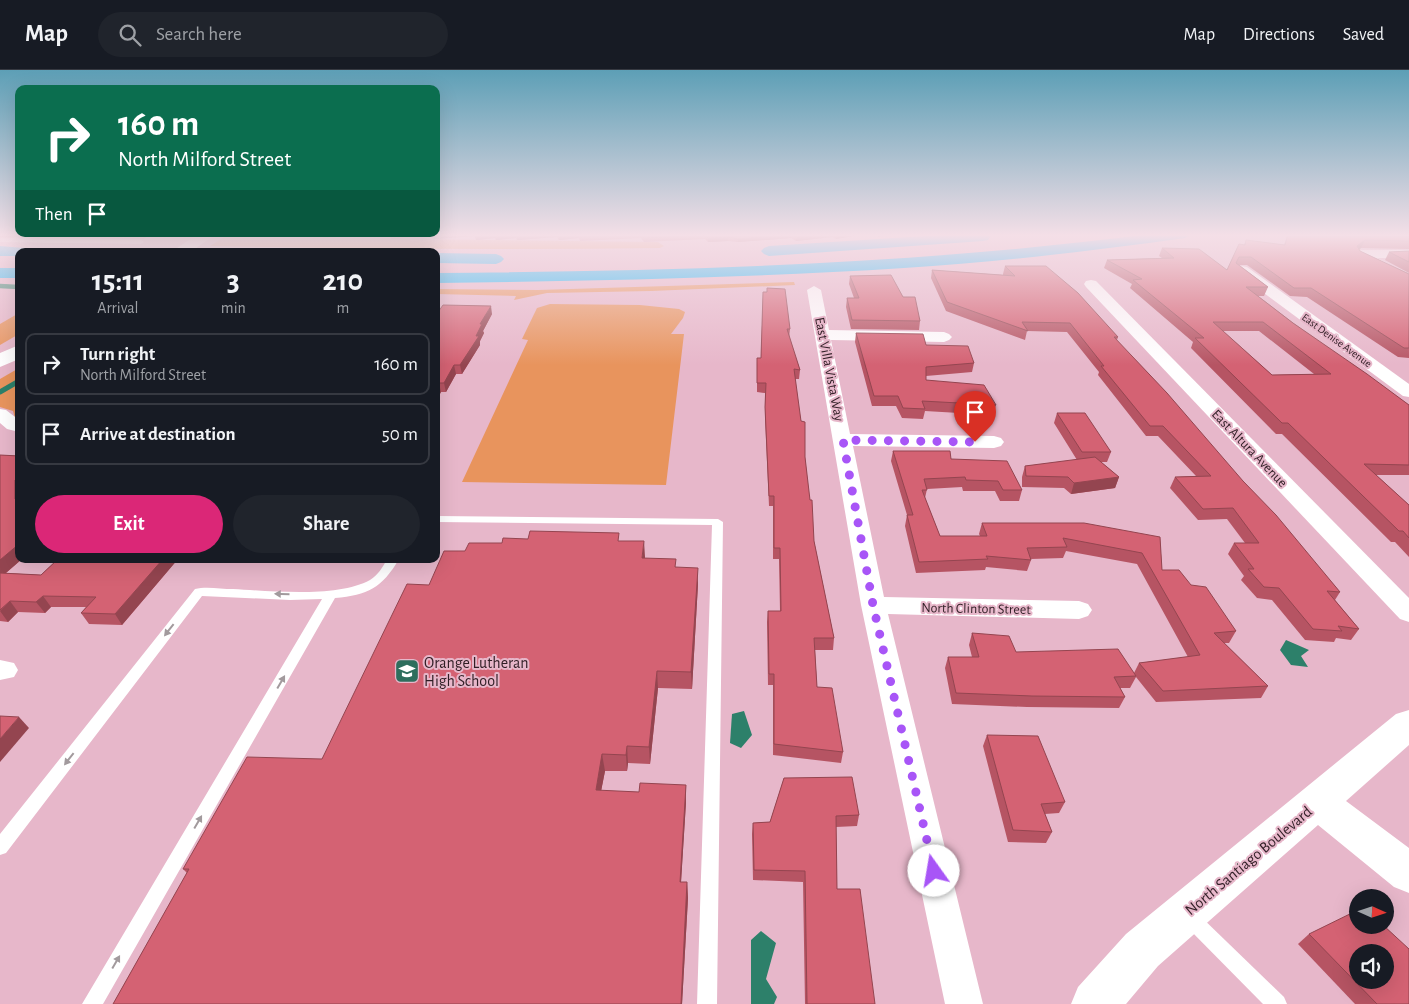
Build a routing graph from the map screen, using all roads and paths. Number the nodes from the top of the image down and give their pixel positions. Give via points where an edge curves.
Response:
1 (440, 278) edge
2 (466, 278) edge
3 (1251, 278) edge
4 (1091, 284) dead end
5 (814, 290) dead end
6 (824, 335) junction
7 (944, 337) dead end
8 (15, 353) edge
9 (0, 361) edge
10 (1409, 392) edge
11 (0, 414) edge
12 (15, 423) edge
13 (0, 430) edge
14 (15, 432) edge
15 (843, 440) junction
16 (994, 442) dead end
17 (440, 519) edge
18 (391, 563) edge
19 (331, 595) junction
20 (873, 605) junction
21 (1079, 610) dead end
22 (1409, 613) edge
23 (1409, 724) edge
24 (1318, 802) junction
25 (0, 847) edge
26 (1409, 873) edge
27 (1185, 913) junction
28 (92, 1004) edge
29 (706, 1004) edge
30 (964, 1004) edge
31 (1095, 1004) edge
32 (1277, 1004) edge

1 - 2 highway
3 - 10 street, East Denise Avenue
4 - 22 street, East Altura Avenue
5 - 6 street, East Villa Vista Way
6 - 7 street
6 - 15 street, East Villa Vista Way
8 - 9 main road
11 - 12 street
13 - 14 street
15 - 16 street
15 - 20 street, East Villa Vista Way
17 - 29 lane via 718,522
18 - 19 lane via 384,576 373,584
19 -> 25 lane via 199,592
28 -> 19 lane
20 - 21 street, North Clinton Street
20 - 30 street, East Villa Vista Way
23 - 24 main road, North Santiago Boulevard
24 - 26 main road
24 - 27 main road, North Santiago Boulevard
27 - 31 main road, North Santiago Boulevard via 1142,950
27 - 32 lane

